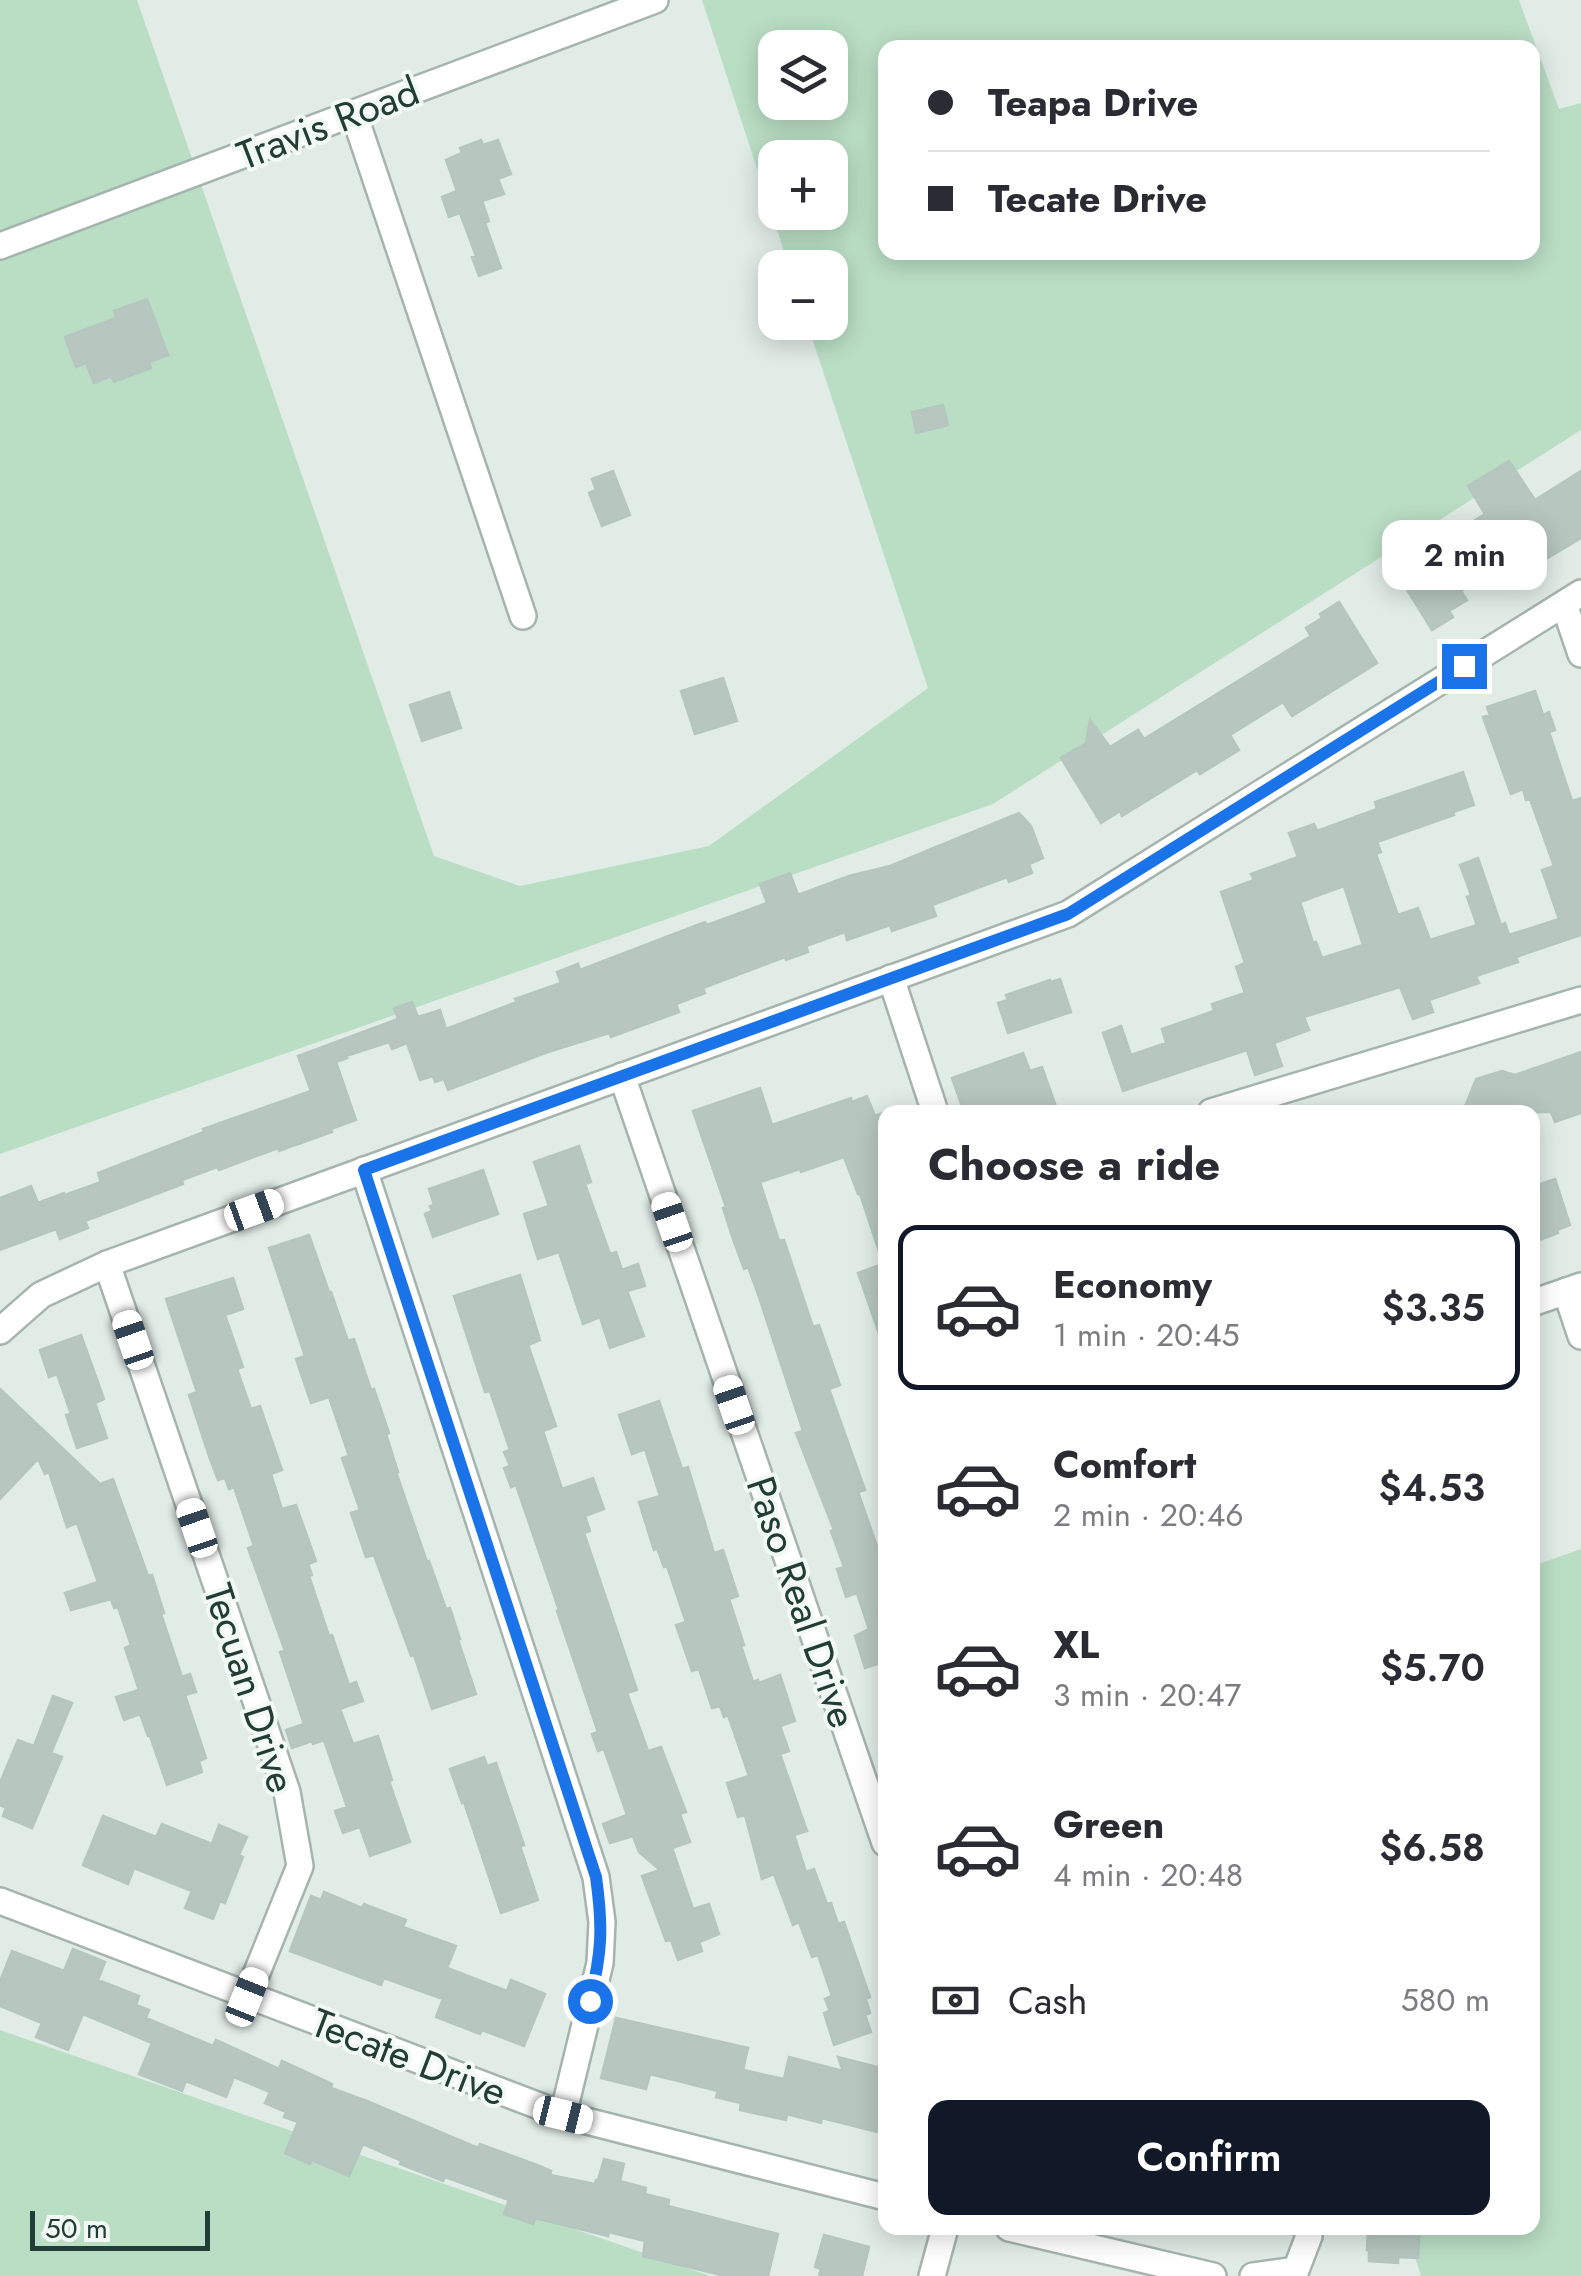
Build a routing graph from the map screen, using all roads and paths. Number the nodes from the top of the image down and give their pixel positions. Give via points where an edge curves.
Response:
1 (655, 0) edge
2 (354, 114) junction
3 (0, 246) edge
4 (1572, 598) edge
5 (523, 616) dead end
6 (1581, 654) edge
7 (891, 978) junction
8 (1581, 1000) edge
9 (622, 1076) junction
10 (933, 1105) edge
11 (1234, 1105) edge
12 (364, 1170) junction
13 (107, 1264) junction
14 (1573, 1289) edge
15 (1540, 1300) edge
16 (0, 1331) edge
17 (1581, 1336) edge
18 (878, 1823) edge
19 (0, 1901) edge
20 (247, 1997) junction
21 (563, 2115) junction
22 (878, 2195) edge
23 (943, 2235) edge
24 (1039, 2235) edge
25 (1309, 2235) edge
26 (932, 2276) edge
27 (1213, 2276) edge
28 (1253, 2276) edge

1 - 2 street, Travis Road
2 - 3 street, Travis Road
2 - 5 street
4 - 6 street
4 - 7 street via 1068,914
7 - 9 street
7 - 10 street
8 - 11 street
9 - 12 street
9 - 18 street, Paso Real Drive
12 - 13 street
12 - 21 street via 596,1877 600,1963
13 - 16 street via 41,1295
13 - 20 street, Tecuan Drive via 290,1810 300,1866
14 - 15 street
14 - 17 street
19 - 20 street, Tecate Drive
20 - 21 street, Tecate Drive
21 - 22 street, Tecate Drive
23 - 26 street
24 - 27 street
25 - 28 street via 1296,2270

